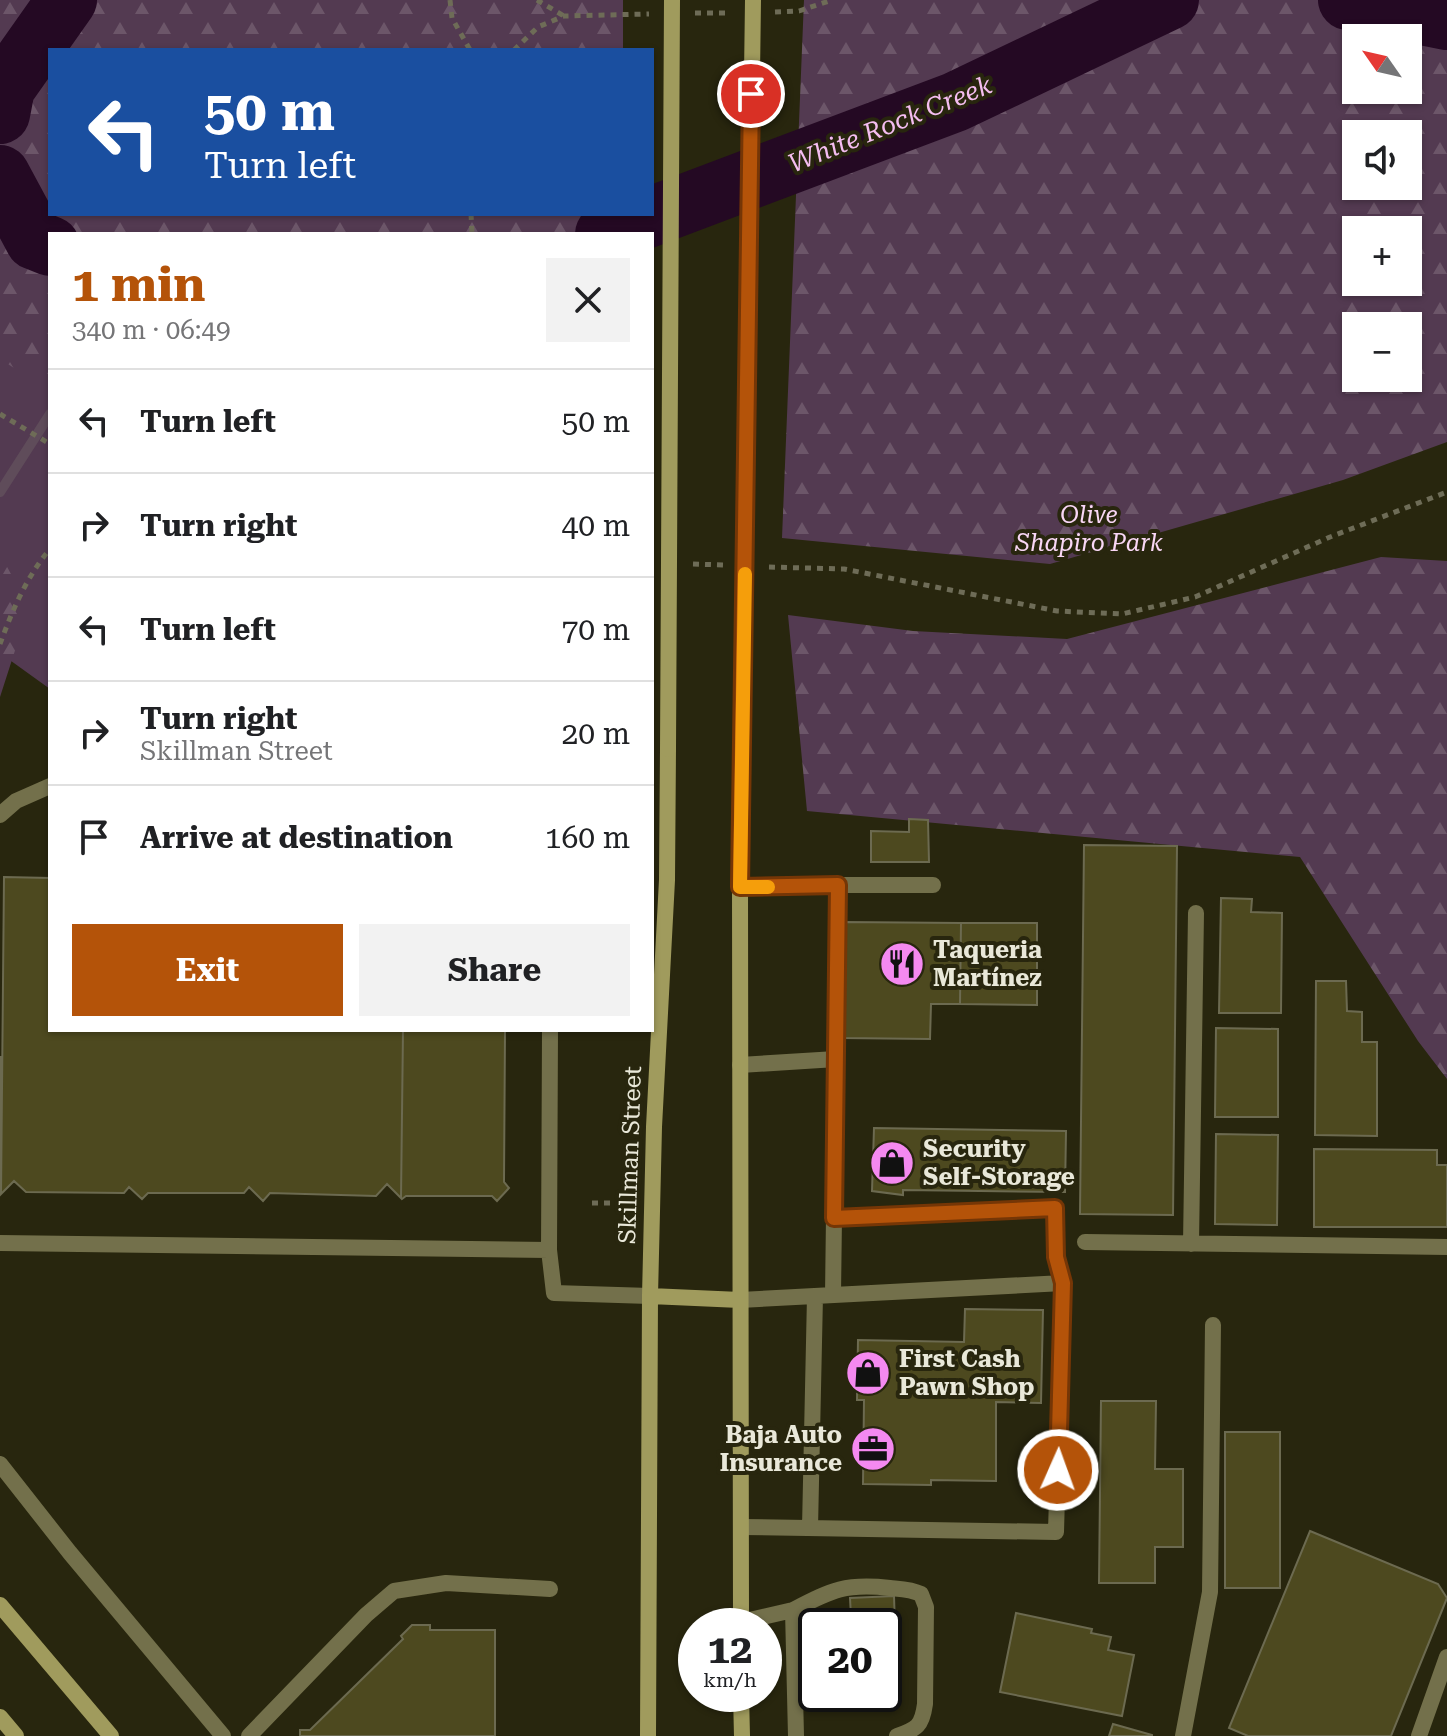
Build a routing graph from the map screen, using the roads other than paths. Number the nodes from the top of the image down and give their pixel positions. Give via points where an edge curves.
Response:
1 (672, 0) edge
2 (753, 0) edge
3 (48, 787) edge
4 (0, 815) edge
5 (660, 880) edge
6 (838, 885) junction
7 (933, 885) dead end
8 (740, 887) junction
9 (1196, 913) dead end
10 (550, 1032) edge
11 (836, 1059) junction
12 (740, 1065) junction
13 (834, 1218) junction
14 (1085, 1242) dead end
15 (0, 1243) edge
16 (1191, 1244) junction
17 (1447, 1247) edge
18 (549, 1250) junction
19 (1063, 1283) junction
20 (833, 1295) junction
21 (650, 1296) junction
22 (815, 1296) junction
23 (740, 1300) junction
24 (1213, 1325) dead end
25 (0, 1464) edge
26 (741, 1527) junction
27 (810, 1528) junction
28 (550, 1589) dead end
29 (0, 1605) edge
30 (741, 1608) edge
31 (793, 1610) junction
32 (782, 1613) edge
33 (1447, 1657) edge
34 (741, 1712) edge
35 (0, 1717) edge
36 (16, 1736) edge
37 (111, 1736) edge
38 (223, 1736) edge
39 (249, 1736) edge
40 (648, 1736) edge
41 (742, 1736) edge
42 (796, 1736) edge
43 (897, 1736) edge
44 (1183, 1736) edge
45 (1419, 1736) edge

1 - 5 main road, Skillman Street, bridge via 668,749
2 - 8 main road, bridge
3 - 4 lane
5 - 21 main road, Skillman Street
6 - 7 lane
6 - 8 lane
6 - 11 lane
8 - 12 main road
9 - 16 lane
10 - 18 lane
11 - 12 lane
11 - 13 lane
12 - 23 main road
13 - 19 lane via 1055,1208 1056,1257
13 - 20 lane
14 - 16 lane
15 - 18 lane
16 - 17 lane
18 - 21 lane via 554,1293
19 - 20 lane
19 - 27 lane via 1056,1532
20 - 22 lane
21 - 23 main road
21 - 40 main road, Skillman Street
22 - 23 lane
22 - 27 lane
23 - 26 main road
24 - 44 lane via 1210,1592
25 - 38 lane
26 - 27 lane
26 - 30 main road
28 - 39 lane via 446,1583 394,1591
29 - 37 main road
31 - 32 lane
31 - 42 lane
31 - 43 lane via 825,1593 862,1584 921,1594 926,1607 923,1719 914,1730
33 - 45 lane
34 - 41 main road
35 - 36 main road

